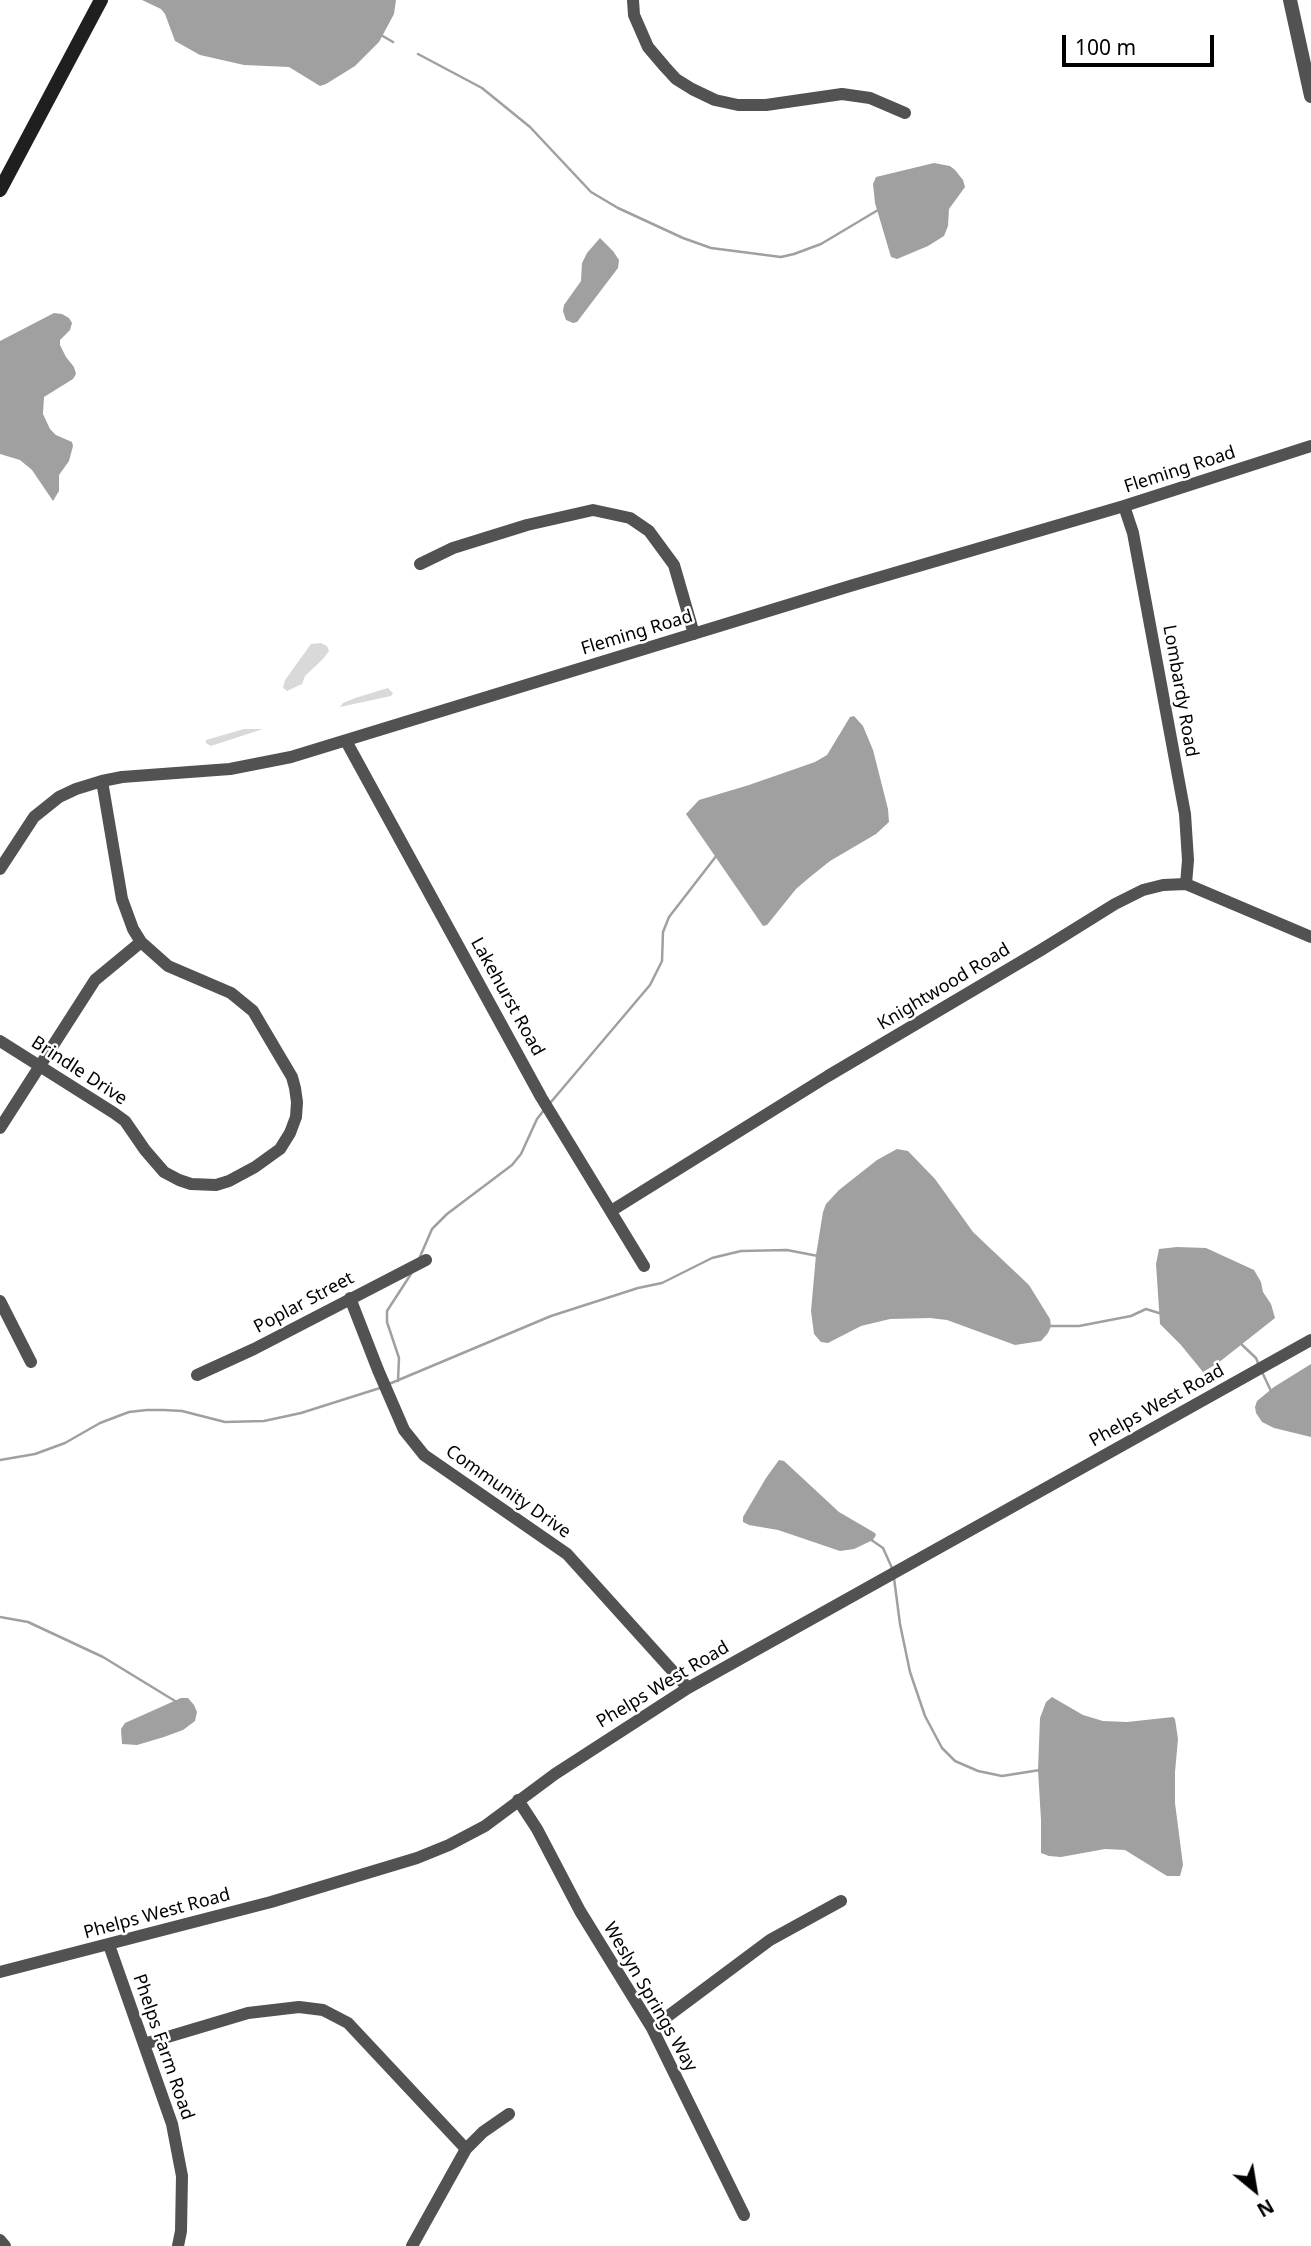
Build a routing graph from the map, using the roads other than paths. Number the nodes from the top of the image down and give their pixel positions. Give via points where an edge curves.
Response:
1 (101, 0) edge
2 (633, 0) edge
3 (1290, 0) edge
4 (1311, 96) edge
5 (905, 113) dead end
6 (0, 190) edge
7 (1311, 446) edge
8 (1124, 506) junction
9 (420, 564) dead end
10 (694, 634) junction
11 (346, 741) junction
12 (102, 781) junction
13 (0, 869) edge
14 (1186, 884) junction
15 (1311, 937) edge
16 (141, 942) junction
17 (0, 1041) edge
18 (39, 1066) junction
19 (0, 1129) edge
20 (611, 1211) junction
21 (426, 1260) dead end
22 (644, 1266) dead end
23 (350, 1298) junction
24 (0, 1301) edge
25 (1311, 1340) edge
26 (31, 1362) dead end
27 (197, 1375) dead end
28 (688, 1688) junction
29 (518, 1800) junction
30 (841, 1901) dead end
31 (109, 1945) junction
32 (0, 1972) edge
33 (652, 2028) junction
34 (144, 2043) junction
35 (509, 2114) dead end
36 (466, 2149) junction
37 (744, 2215) dead end
38 (0, 2240) edge
39 (5, 2246) edge
40 (178, 2246) edge
41 (412, 2246) edge

1 - 6 main road
2 - 5 street via 634,15 648,47 664,67 676,79 715,100 766,105 842,94 870,98
3 - 4 street
7 - 8 street, Fleming Road
8 - 10 street, Fleming Road
8 - 14 street, Lombardy Road via 1133,533 1185,814
9 - 10 street via 453,548 593,510 630,517 649,531 674,565
10 - 11 street, Fleming Road
11 - 12 street, Fleming Road via 230,769
11 - 20 street, Lakehurst Road via 541,1097
12 - 13 street, Fleming Road via 45,807
12 - 16 street, Brindle Drive via 122,900
14 - 15 street, Knightwood Road
14 - 20 street, Knightwood Road via 1143,890 1115,904
16 - 18 street via 95,980
16 - 18 street, Brindle Drive via 168,966 242,1000 262,1024 292,1077 297,1102 296,1118 279,1149 229,1181 206,1186 179,1180 164,1172 125,1121
17 - 18 street, Brindle Drive
18 - 19 street
20 - 22 street, Lakehurst Road
21 - 23 street, Poplar Street
23 - 27 street, Poplar Street
23 - 28 street, Community Drive via 404,1430 424,1455 567,1554
24 - 26 street
25 - 28 street, Phelps West Road
28 - 29 street, Phelps West Road
29 - 31 street, Phelps West Road via 485,1826 417,1858
29 - 33 street, Weslyn Springs Way
30 - 33 street via 770,1940
31 - 32 street, Phelps West Road
31 - 34 street, Phelps Farm Road
33 - 37 street, Weslyn Springs Way
34 - 36 street via 248,2013 299,2007 323,2010 348,2023
34 - 40 street, Phelps Farm Road via 172,2124 182,2176
35 - 36 street
36 - 41 street
38 - 39 street

